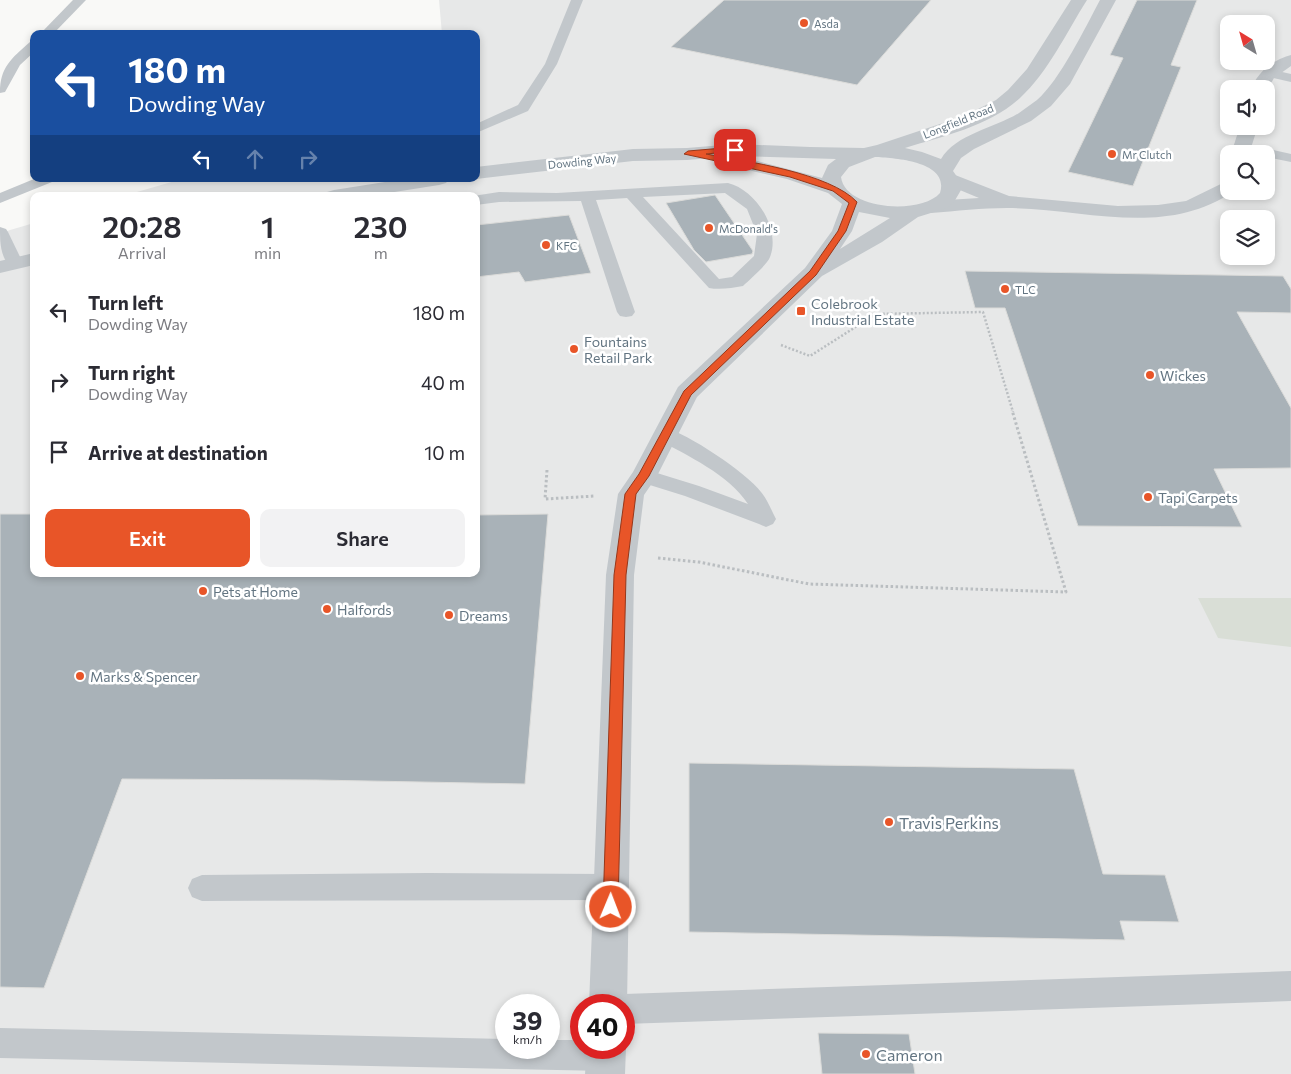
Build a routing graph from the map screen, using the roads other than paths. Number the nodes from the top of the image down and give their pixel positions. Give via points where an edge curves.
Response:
1 (80, 0) edge
2 (577, 0) edge
3 (1079, 0) edge
4 (1108, 0) edge
5 (50, 30) edge
6 (30, 49) edge
7 (1291, 60) edge
8 (1269, 74) junction
9 (1291, 78) edge
10 (1264, 80) edge
11 (0, 89) edge
12 (480, 127) edge
13 (869, 152) junction
14 (688, 154) junction
15 (1275, 155) edge
16 (1291, 158) edge
17 (480, 173) edge
18 (947, 175) junction
19 (40, 182) edge
20 (420, 182) edge
21 (836, 189) junction
22 (359, 192) edge
23 (1220, 192) edge
24 (631, 193) junction
25 (587, 196) junction
26 (0, 198) edge
27 (480, 199) edge
28 (853, 202) junction
29 (1008, 202) junction
30 (922, 209) junction
31 (0, 232) edge
32 (16, 263) edge
33 (813, 273) junction
34 (626, 312) dead end
35 (664, 434) junction
36 (637, 485) junction
37 (611, 887) junction
38 (202, 888) dead end
39 (1291, 986) edge
40 (608, 994) edge
41 (635, 1010) edge
42 (0, 1043) edge
43 (570, 1058) edge

1 - 5 lane
2 - 12 lane via 551,64 523,108
3 - 13 street, Longfield Road via 1028,78 1012,96 992,109 955,125
4 - 18 street, Longfield Road via 1061,84 1045,102 1025,117 953,155
6 - 11 lane via 16,63
7 - 8 street
8 - 9 lane
8 - 10 street
13 - 14 street, Dowding Way via 735,150
13 - 18 street via 914,155 931,162
13 - 21 street via 844,160 833,171
14 - 17 street, Dowding Way via 633,155
14 - 21 street, Dowding Way via 793,175
15 - 16 lane
18 - 29 street
18 - 30 street via 952,187 949,195 942,202
19 - 26 lane
20 - 22 street
21 - 28 street, Dowding Way
23 - 29 street via 1191,206 1158,211 1118,212
24 - 24 lane via 728,188 754,207 764,234 762,257 737,282 716,284
24 - 25 lane
25 - 27 lane
25 - 34 lane
28 - 30 street, Dowding Way via 892,212
28 - 33 street via 842,231
29 - 30 street
30 - 33 street
31 - 32 lane
33 - 35 street via 687,393
35 - 36 street
35 - 36 lane via 744,487 755,498 766,519 692,491
36 - 37 street via 620,575
37 - 38 lane
37 - 40 street
39 - 41 lane
42 - 43 lane

